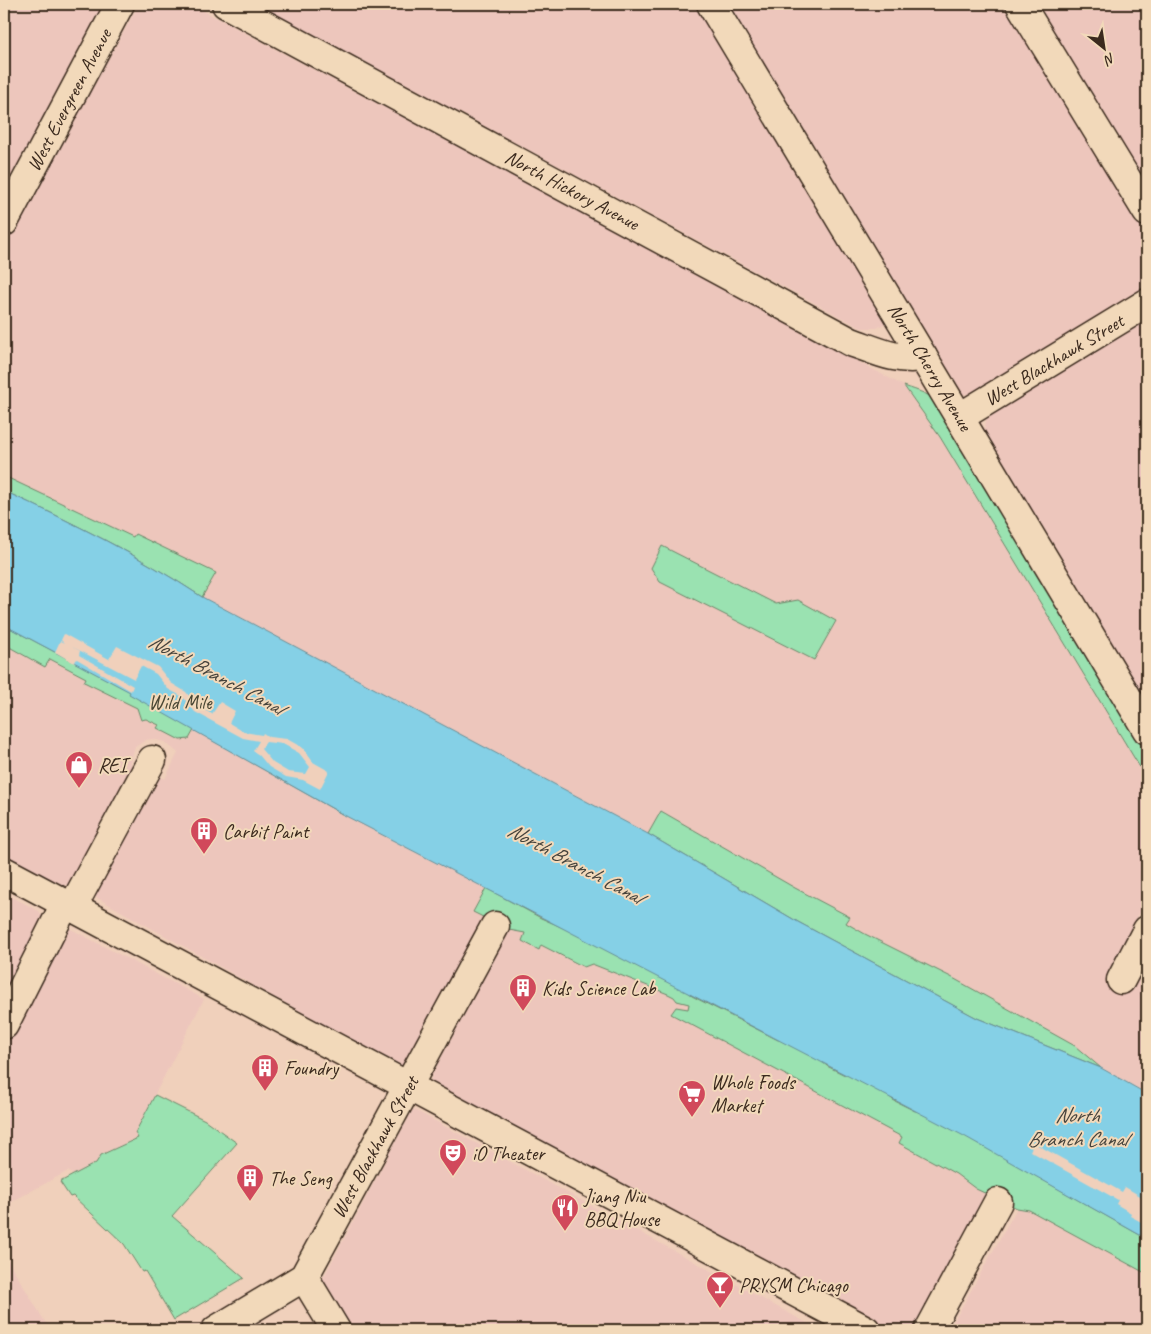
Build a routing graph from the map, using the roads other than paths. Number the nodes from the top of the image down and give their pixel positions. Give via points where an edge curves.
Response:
1 (120, 4) edge
2 (226, 4) edge
3 (711, 4) edge
4 (1020, 4) edge
5 (1147, 212) edge
6 (4, 222) edge
7 (1147, 303) edge
8 (923, 356) junction
9 (960, 417) junction
10 (1147, 730) edge
11 (152, 760) dead end
12 (4, 872) edge
13 (69, 906) junction
14 (495, 926) dead end
15 (1147, 930) edge
16 (1120, 980) dead end
17 (4, 1025) edge
18 (408, 1087) junction
19 (998, 1202) dead end
20 (304, 1277) junction
21 (216, 1330) edge
22 (336, 1330) edge
23 (866, 1330) edge
24 (929, 1330) edge

1 - 6 street, West Evergreen Avenue
2 - 8 street, North Hickory Avenue via 851,342 893,357
3 - 8 street, North Cherry Avenue
4 - 5 street
7 - 9 street, West Blackhawk Street
8 - 9 street, North Cherry Avenue
9 - 10 street, North Cherry Avenue
11 - 13 street
12 - 13 street
13 - 17 street
13 - 18 street
14 - 18 street, West Blackhawk Street
15 - 16 street
18 - 20 street, West Blackhawk Street
18 - 23 street
19 - 24 street
20 - 21 street
20 - 22 street

